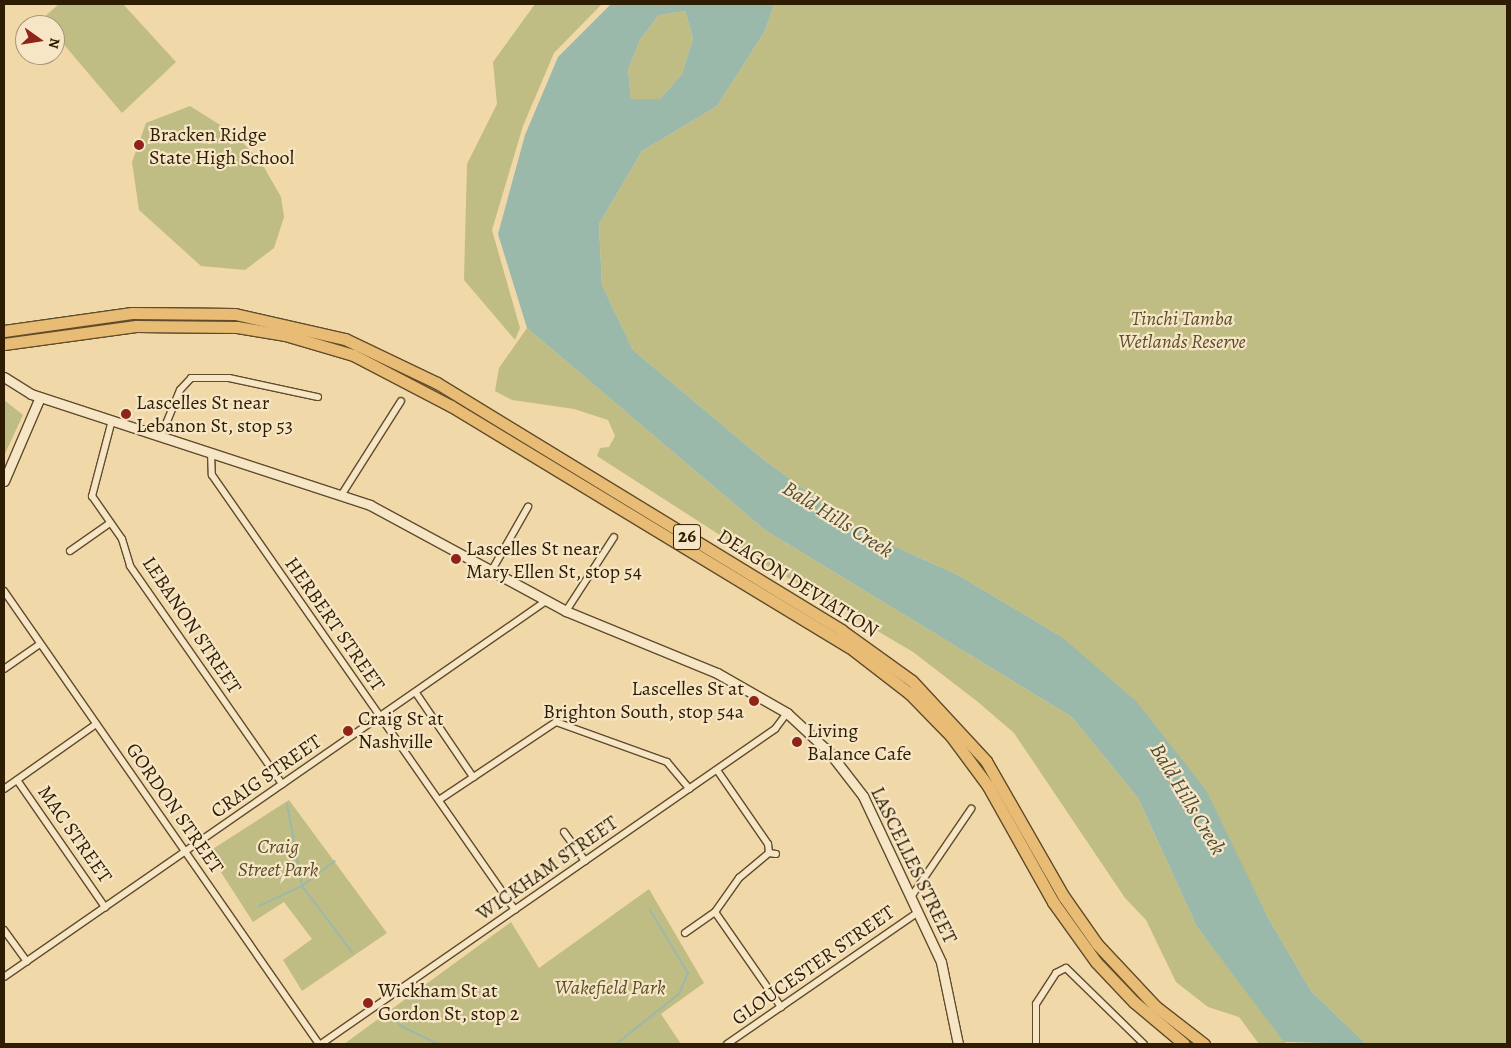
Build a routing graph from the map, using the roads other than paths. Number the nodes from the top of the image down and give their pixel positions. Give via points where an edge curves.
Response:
1 (4, 331) edge
2 (4, 344) edge
3 (4, 377) edge
4 (40, 397) junction
5 (318, 397) dead end
6 (401, 401) dead end
7 (112, 420) junction
8 (161, 436) junction
9 (211, 452) junction
10 (4, 481) edge
11 (342, 494) junction
12 (528, 506) dead end
13 (110, 523) junction
14 (614, 536) dead end
15 (70, 551) dead end
16 (492, 570) junction
17 (4, 591) edge
18 (546, 601) junction
19 (566, 611) junction
20 (40, 644) junction
21 (4, 669) edge
22 (416, 693) junction
23 (787, 713) junction
24 (380, 717) junction
25 (96, 724) junction
26 (717, 770) junction
27 (473, 777) junction
28 (17, 780) junction
29 (282, 784) junction
30 (4, 789) edge
31 (690, 789) junction
32 (439, 800) junction
33 (971, 809) dead end
34 (564, 832) dead end
35 (185, 851) junction
36 (768, 852) junction
37 (776, 854) dead end
38 (585, 861) junction
39 (911, 897) junction
40 (105, 907) junction
41 (515, 910) junction
42 (715, 912) junction
43 (918, 912) junction
44 (4, 930) edge
45 (684, 933) dead end
46 (27, 962) junction
47 (4, 977) edge
48 (781, 1007) junction
49 (320, 1044) edge
50 (727, 1044) edge
51 (958, 1044) edge
52 (1036, 1044) edge
53 (1144, 1044) edge
54 (1184, 1044) edge
55 (1204, 1044) edge

1 - 55 highway, DEAGON DEVIATION / 26 via 132,313 234,314 345,339 437,383 841,630 912,681 986,762 1064,897 1096,944 1155,1006
2 - 54 highway, DEAGON DEVIATION / 26 via 136,326 237,327 285,335 353,355 443,400 848,646 910,694 951,736 988,786 1054,902 1091,955 1134,1002
3 - 4 street, LASCELLES STREET
4 - 7 street, LASCELLES STREET
4 - 10 street
5 - 8 street via 229,378 191,378 180,390
6 - 11 street
7 - 8 street, LASCELLES STREET
7 - 13 street, LEBANON STREET via 92,496
8 - 9 street, LASCELLES STREET
9 - 11 street, LASCELLES STREET
9 - 24 street, HERBERT STREET via 212,475
11 - 16 street, LASCELLES STREET via 403,520
12 - 16 street
13 - 15 street
13 - 29 street, LEBANON STREET via 122,539 130,566
14 - 19 street
16 - 18 street, LASCELLES STREET
17 - 20 street, GORDON STREET
18 - 19 street, LASCELLES STREET
18 - 22 street, CRAIG STREET
19 - 23 street, LASCELLES STREET via 726,677
20 - 21 street
20 - 25 street, GORDON STREET
22 - 24 street, CRAIG STREET
22 - 27 street
23 - 26 street, WICKHAM STREET via 775,729
23 - 39 street, LASCELLES STREET via 857,786
24 - 29 street, CRAIG STREET
24 - 32 street, HERBERT STREET
25 - 28 street
25 - 35 street, GORDON STREET
26 - 31 street, WICKHAM STREET
26 - 36 street via 768,844
27 - 31 street via 556,722 667,762
27 - 32 street
28 - 30 street
28 - 40 street, MAC STREET
29 - 35 street, CRAIG STREET
31 - 38 street, WICKHAM STREET
32 - 41 street, HERBERT STREET
33 - 39 street
34 - 38 street
35 - 40 street, CRAIG STREET
35 - 49 street, GORDON STREET
36 - 37 street
36 - 42 street via 740,878
38 - 41 street, WICKHAM STREET
39 - 43 street, LASCELLES STREET
40 - 46 street, CRAIG STREET
41 - 49 street, WICKHAM STREET
42 - 45 street
42 - 48 street
43 - 48 street, GLOUCESTER STREET
43 - 51 street, LASCELLES STREET via 945,972
44 - 46 street
46 - 47 street, CRAIG STREET
48 - 50 street, GLOUCESTER STREET
52 - 53 street via 1036,1004 1056,973 1066,968

